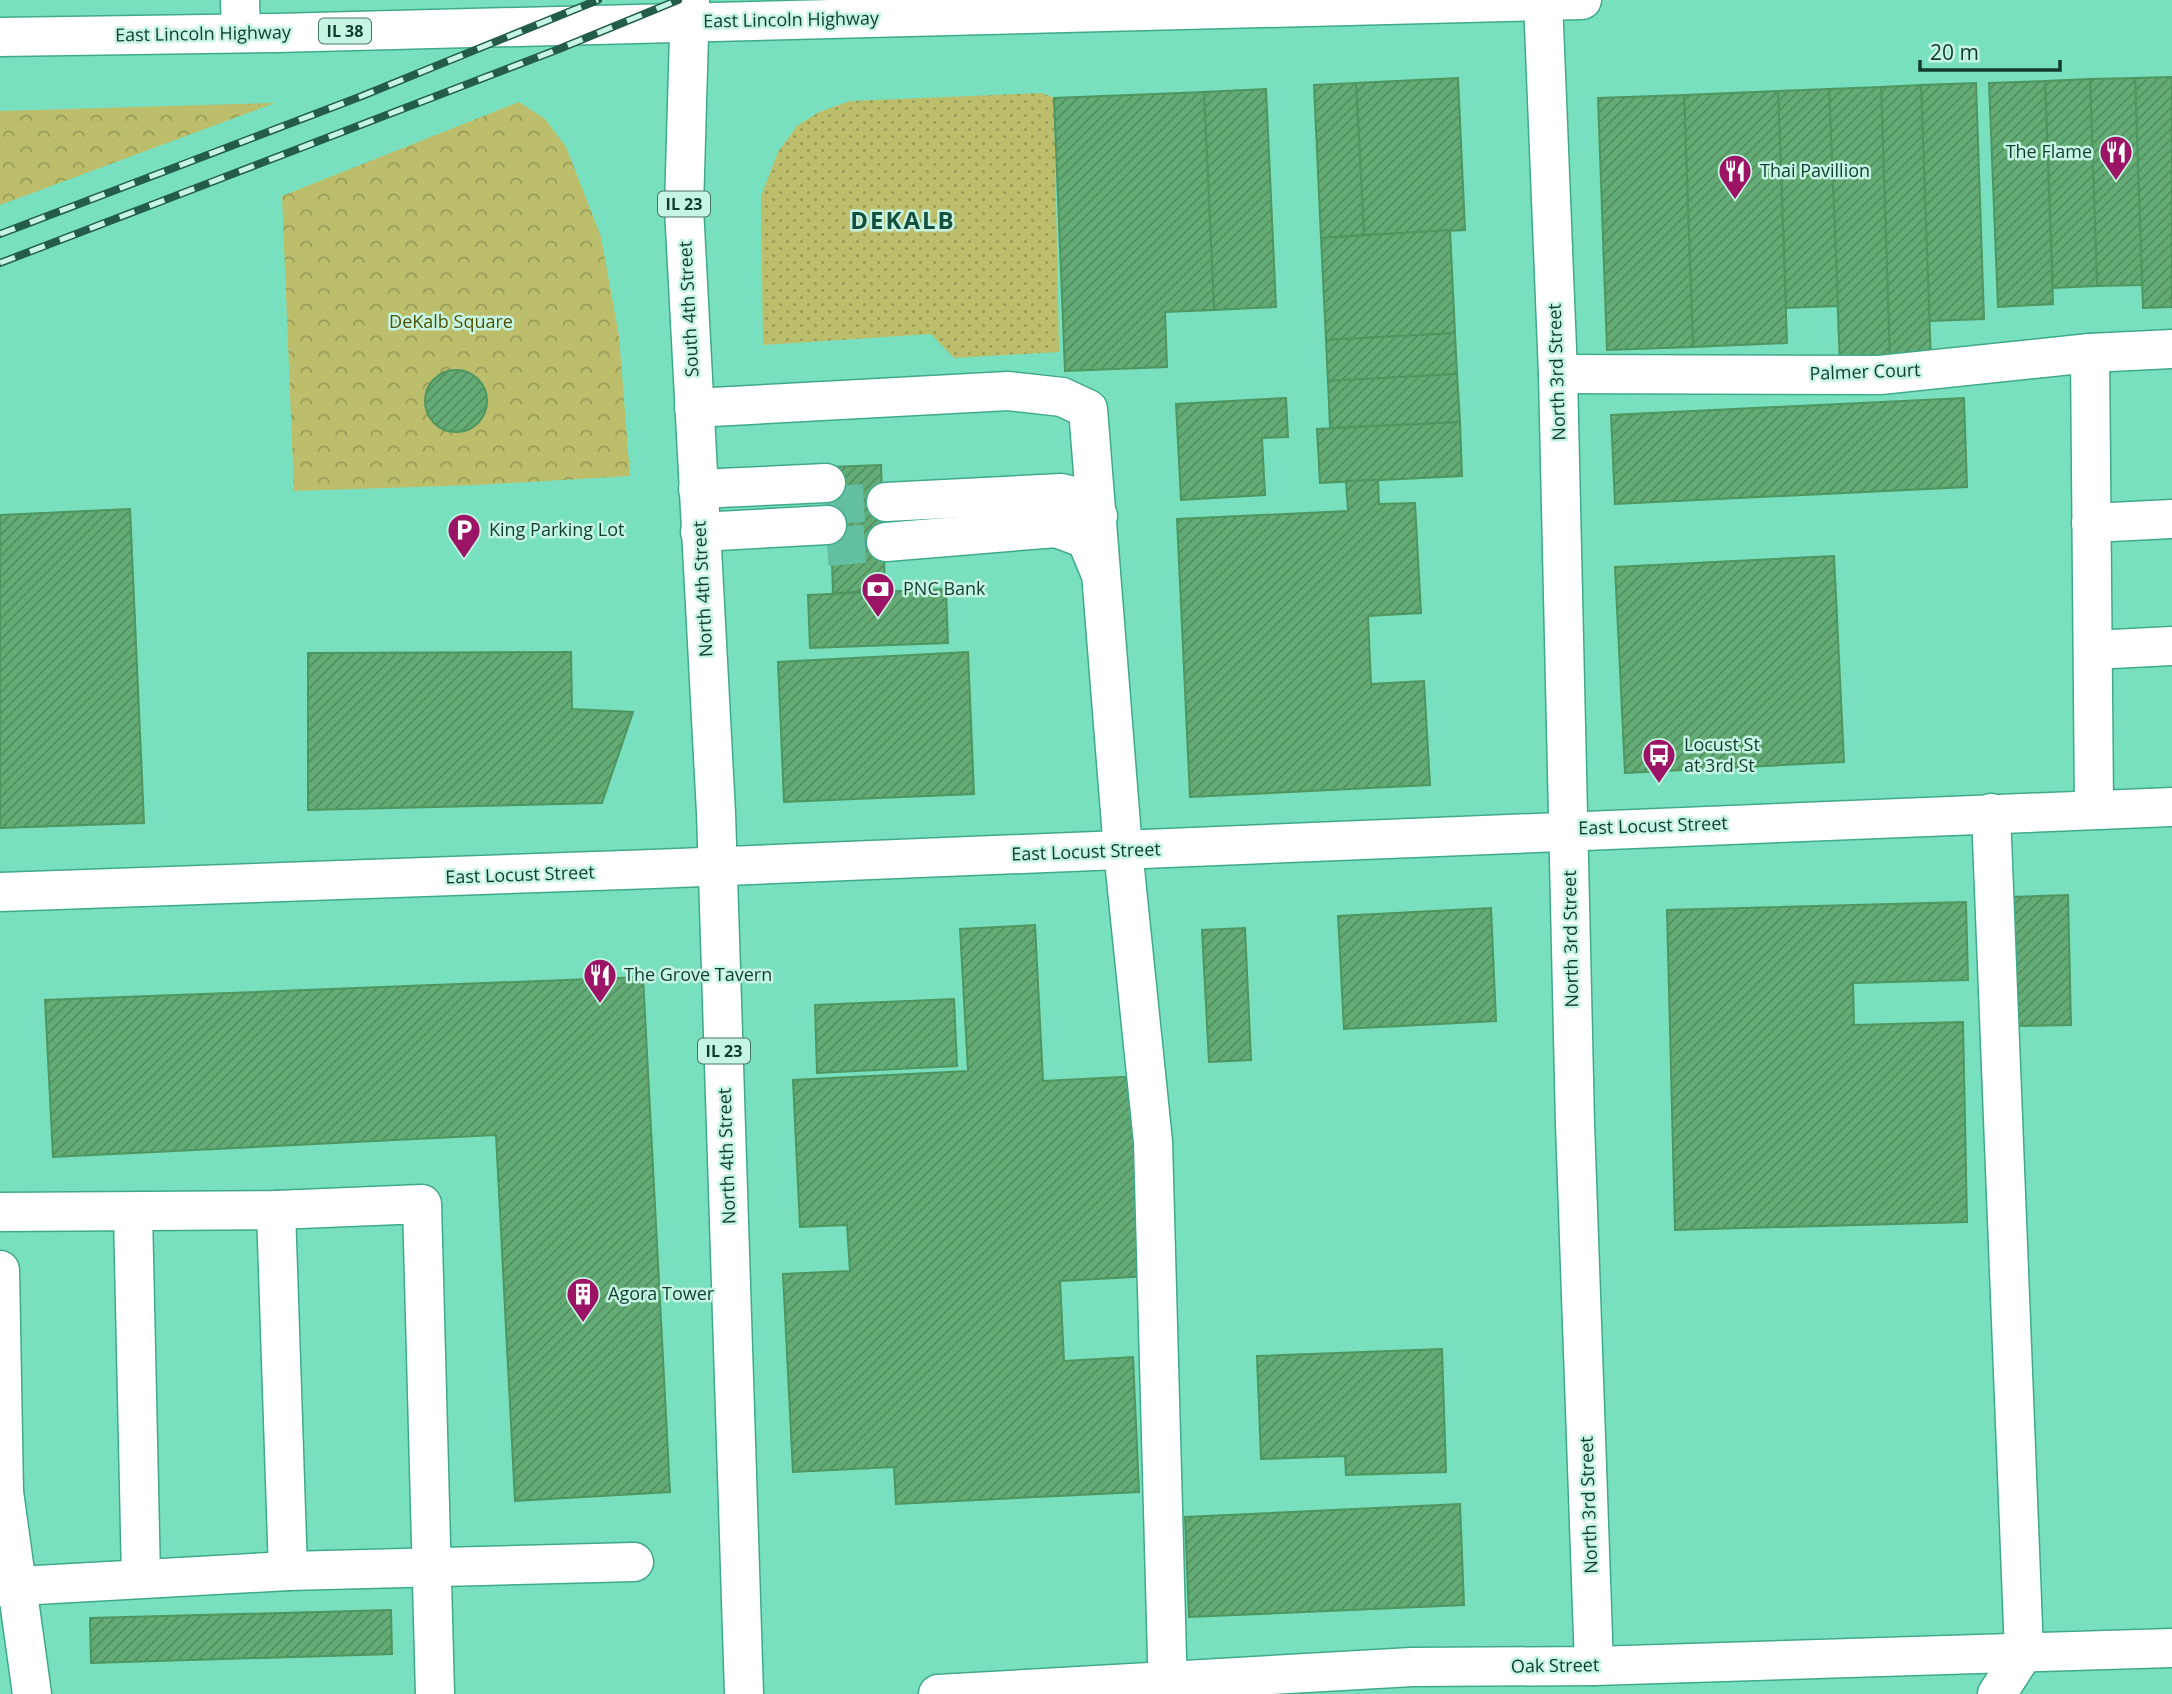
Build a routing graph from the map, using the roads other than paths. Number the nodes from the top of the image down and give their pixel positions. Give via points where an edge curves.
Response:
1 (1581, 0) edge
2 (1543, 1) edge
3 (690, 11) edge
4 (240, 16) edge
5 (0, 37) edge
6 (2172, 349) edge
7 (2090, 353) junction
8 (1558, 374) junction
9 (694, 408) junction
10 (1098, 515) junction
11 (2172, 519) edge
12 (699, 523) junction
13 (2091, 523) junction
14 (1103, 580) junction
15 (2172, 646) edge
16 (2092, 650) junction
17 (2172, 807) edge
18 (2094, 808) junction
19 (1991, 813) junction
20 (1569, 830) junction
21 (1123, 850) junction
22 (718, 865) junction
23 (0, 892) edge
24 (276, 1210) junction
25 (0, 1212) edge
26 (133, 1213) junction
27 (0, 1270) edge
28 (2, 1492) edge
29 (634, 1562) dead end
30 (433, 1568) junction
31 (288, 1571) junction
32 (141, 1578) junction
33 (8, 1587) edge
34 (2172, 1647) edge
35 (2024, 1652) junction
36 (1594, 1665) junction
37 (1168, 1688) edge
38 (32, 1694) edge
39 (435, 1694) edge
40 (744, 1694) edge
41 (938, 1694) edge
42 (1997, 1694) edge

1 - 2 street, East Lincoln Highway / IL 38
2 - 3 street, East Lincoln Highway / IL 38
2 - 8 street, North 3rd Street
3 - 4 street, East Lincoln Highway / IL 38
3 - 9 street, South 4th Street / IL 23 via 683,182
4 - 5 street, East Lincoln Highway / IL 38
6 - 7 street, Palmer Court
7 - 8 street, Palmer Court via 1880,375
7 - 13 street
8 - 20 street, North 3rd Street
9 - 10 street via 1008,391 1062,397 1088,409
9 - 12 street, North 4th Street / IL 23
10 - 14 street
10 - 14 street via 1084,520 1050,513 886,511 1056,528 1086,539
11 - 13 street
12 - 12 street via 826,515
12 - 22 street, North 4th Street / IL 23
13 - 16 street
14 - 21 street
15 - 16 street
16 - 18 street
17 - 18 street, East Locust Street
18 - 19 street, East Locust Street
19 - 20 street, East Locust Street
19 - 35 street
20 - 21 street, East Locust Street
20 - 36 street, North 3rd Street
21 - 22 street, East Locust Street
21 - 37 street via 1153,1142
22 - 23 street, East Locust Street
22 - 40 street, North 4th Street / IL 23
24 - 26 street
24 - 30 street via 422,1204
24 - 31 street
25 - 26 street
26 - 32 street
27 - 28 street
28 - 33 street
29 - 30 street
30 - 31 street
30 - 39 street
31 - 32 street
32 - 33 street
33 - 38 street
34 - 35 street, Oak Street
35 - 36 street, Oak Street
35 - 42 street
36 - 37 street, Oak Street via 1412,1667
37 - 41 street, Oak Street

